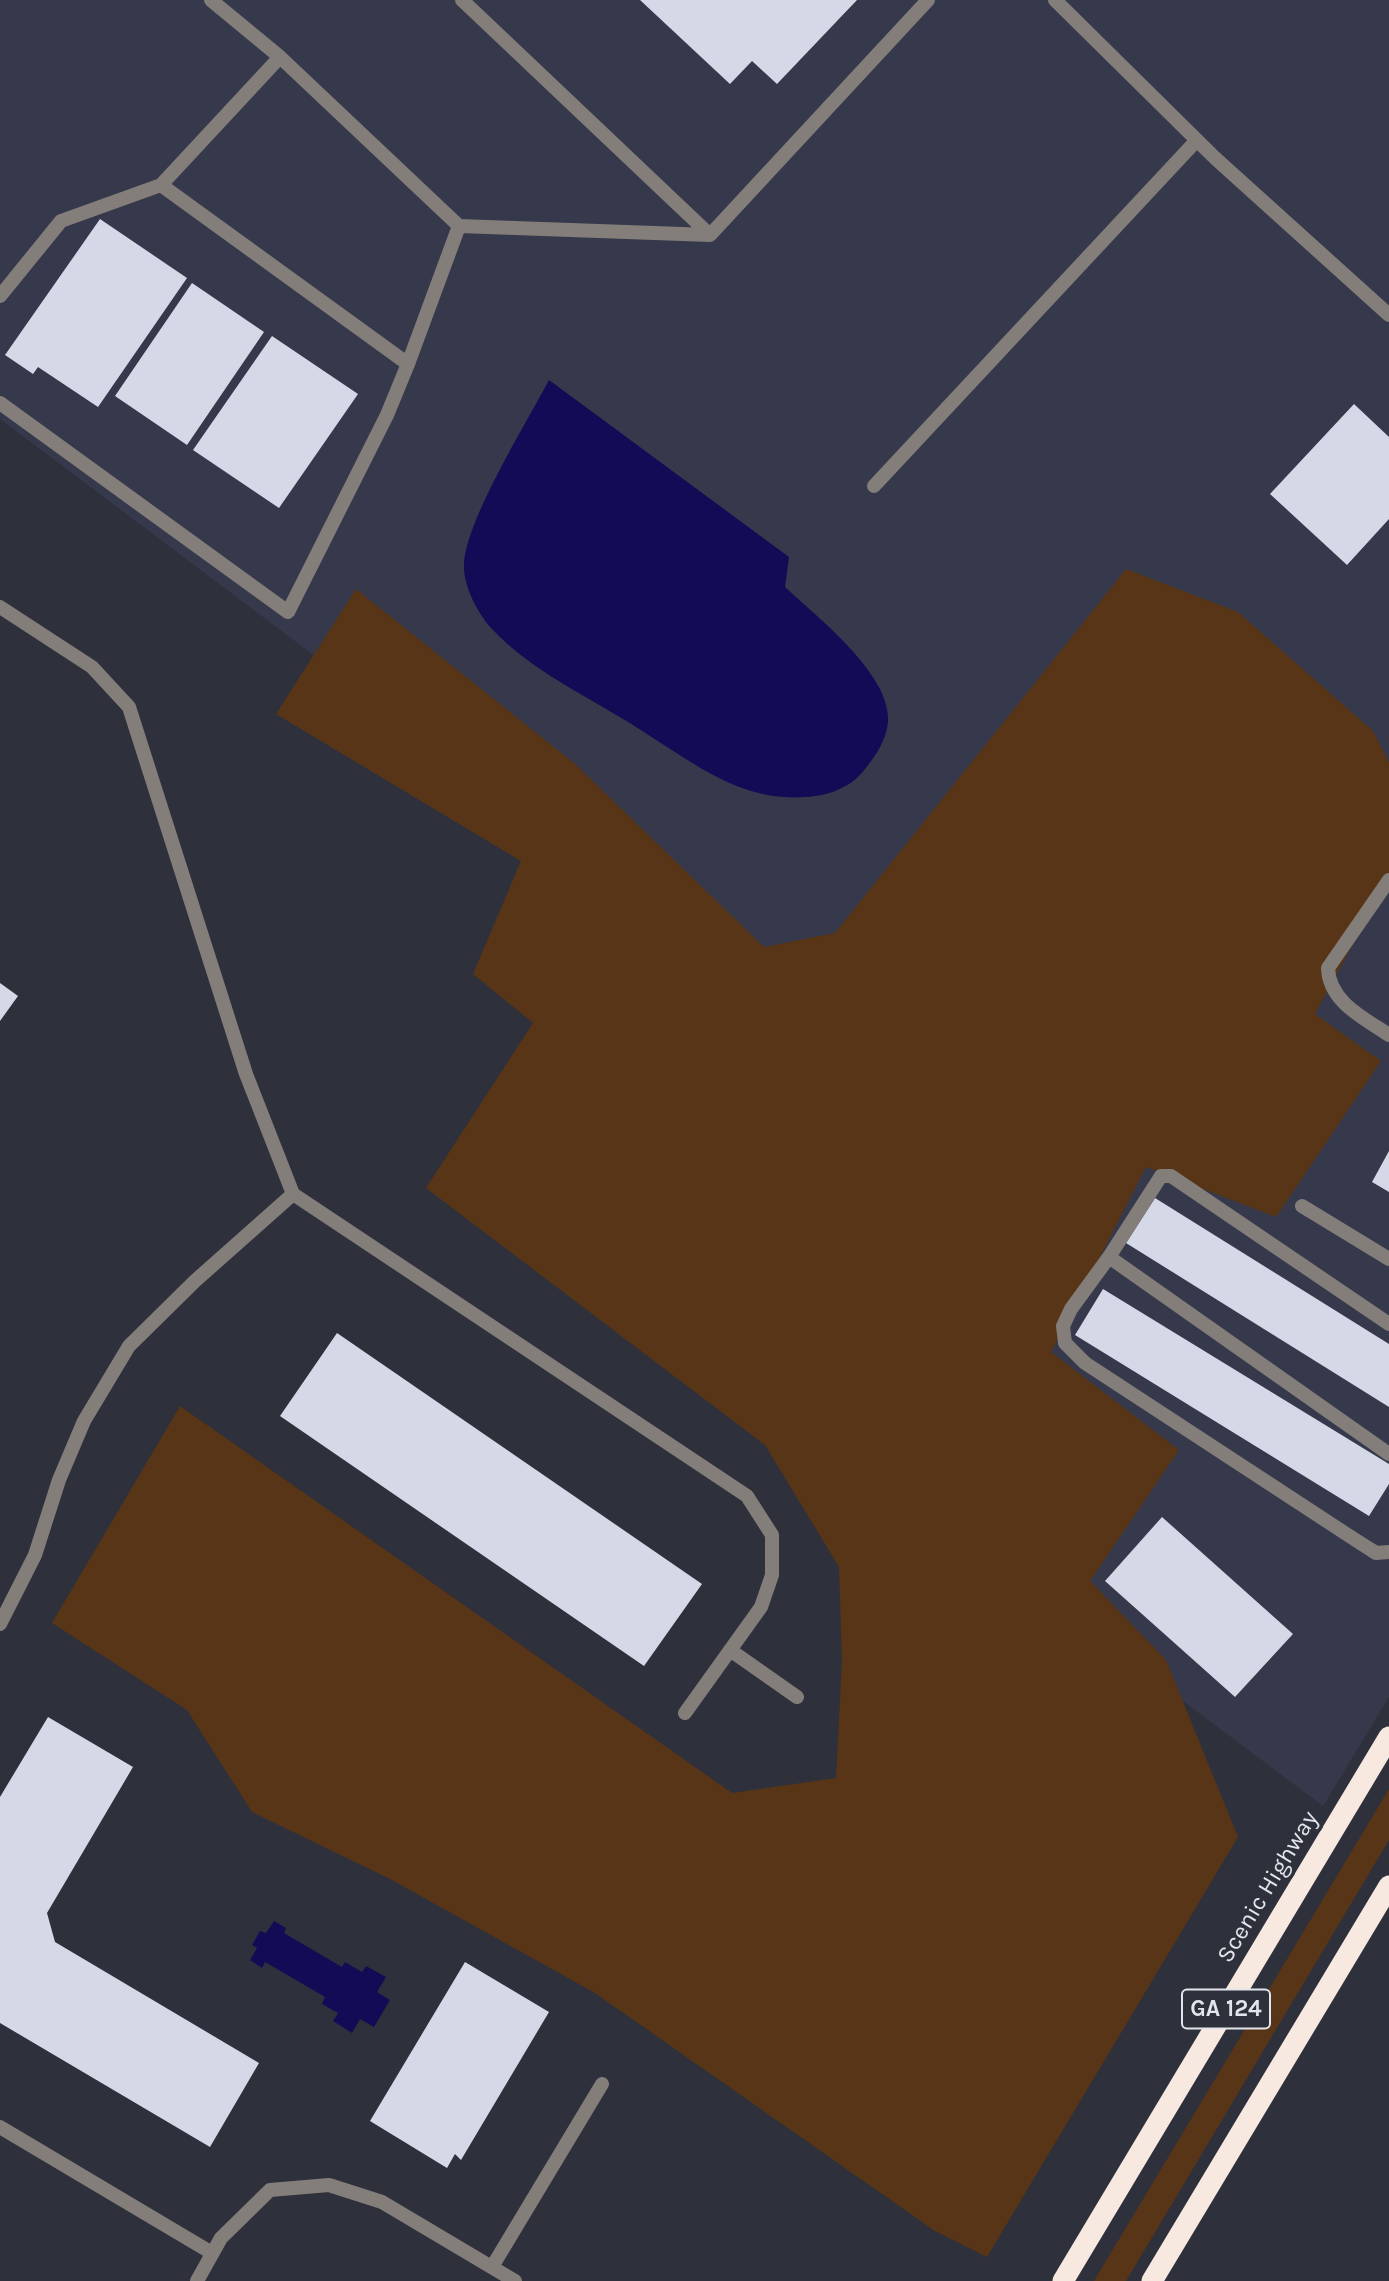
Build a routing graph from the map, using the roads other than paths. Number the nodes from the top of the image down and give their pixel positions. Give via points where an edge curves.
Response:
1 (211, 0) edge
2 (462, 0) edge
3 (928, 0) edge
4 (1055, 0) edge
5 (280, 57) junction
6 (1197, 140) junction
7 (161, 185) junction
8 (459, 226) junction
9 (710, 235) junction
10 (0, 296) edge
11 (1389, 315) edge
12 (408, 364) junction
13 (0, 403) edge
14 (874, 486) dead end
15 (0, 607) edge
16 (1389, 880) edge
17 (1389, 1035) edge
18 (293, 1194) junction
19 (1302, 1206) dead end
20 (1109, 1257) junction
21 (1389, 1259) edge
22 (1389, 1324) edge
23 (1389, 1454) edge
24 (1389, 1552) edge
25 (0, 1624) edge
26 (730, 1650) junction
27 (797, 1697) dead end
28 (685, 1713) dead end
29 (1389, 1737) edge
30 (1389, 1886) edge
31 (602, 2084) dead end
32 (0, 2127) edge
33 (212, 2253) junction
34 (492, 2267) junction
35 (197, 2281) edge
36 (515, 2281) edge
37 (1063, 2281) edge
38 (1152, 2281) edge

1 - 5 street
2 - 9 street
3 - 9 street
4 - 6 street
5 - 7 street
5 - 8 street
6 - 11 street
6 - 14 street
7 - 10 street via 61,220
7 - 12 street
8 - 9 street
8 - 12 street
12 - 13 street via 288,611
15 - 18 street via 92,667 129,707 246,1074
16 - 17 street via 1328,968 1328,984 1343,1003
18 - 25 street via 129,1346 84,1421 59,1480 36,1555
18 - 26 street via 747,1496 772,1535 772,1575 761,1607
19 - 21 street
20 - 22 street via 1161,1175 1171,1176
20 - 23 street
20 - 24 street via 1071,1309 1063,1326 1065,1343 1084,1363 1354,1539 1376,1553
26 - 27 street
26 - 28 street
29 - 37 highway, Scenic Highway / GA 124
30 - 38 highway, GA 124
31 - 34 street
32 - 33 street
33 - 34 street via 221,2238 270,2190 329,2185 382,2202
33 - 35 street
34 - 36 street

